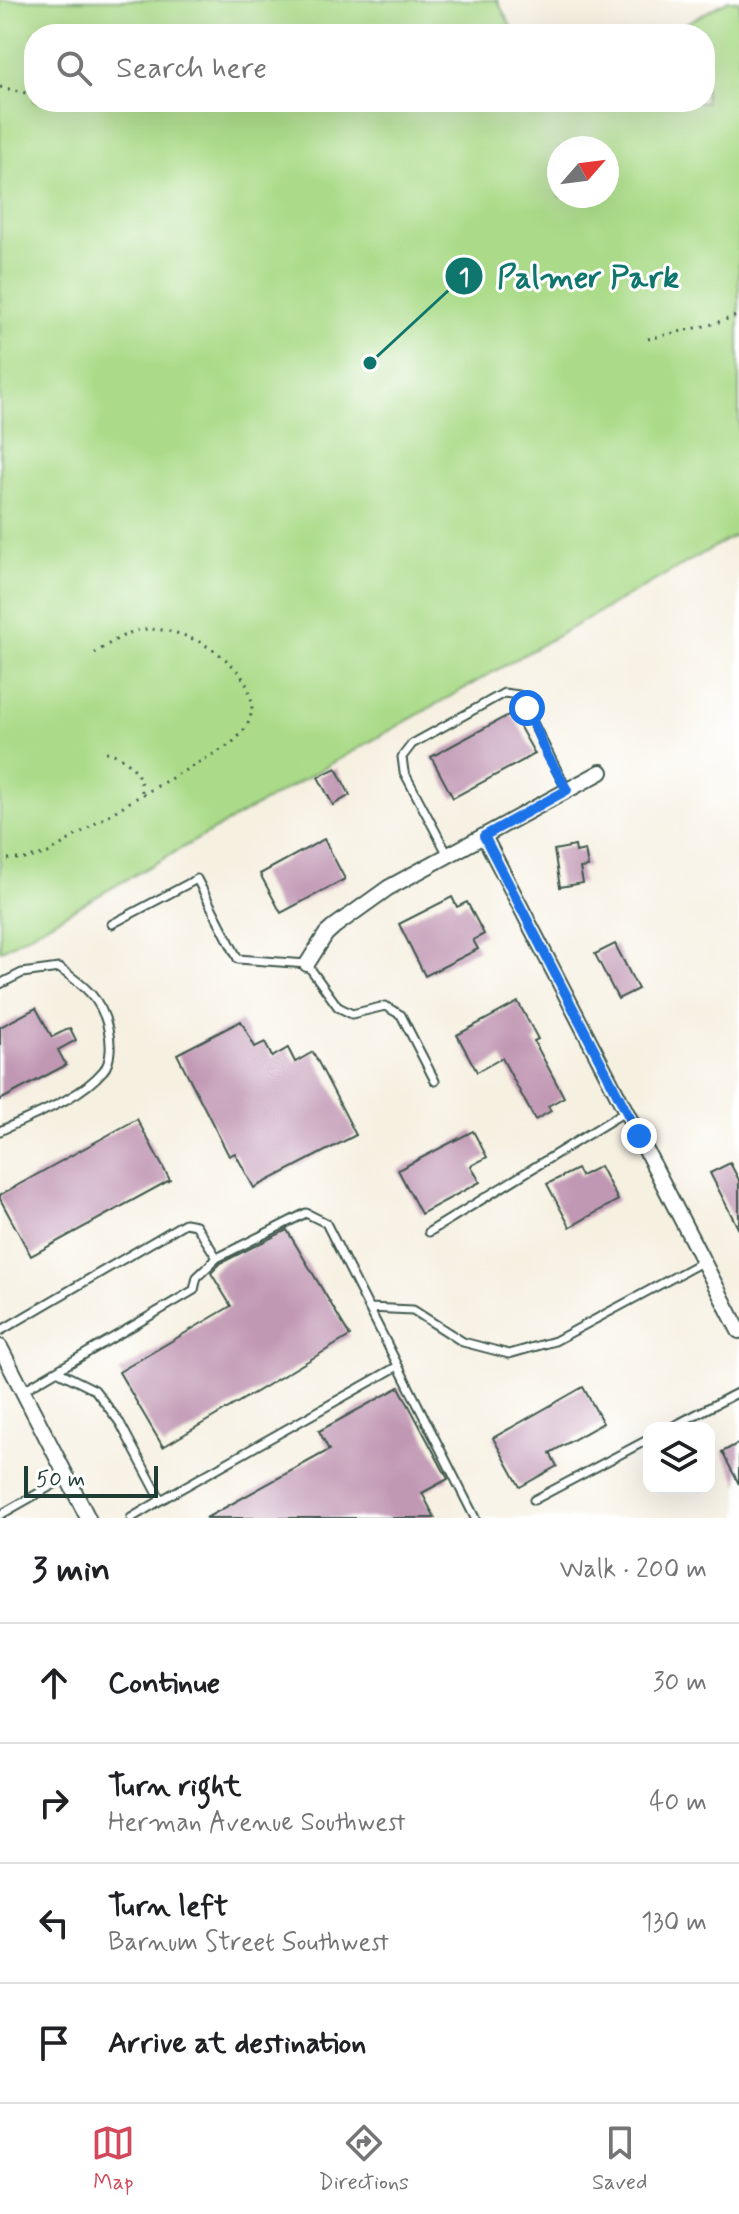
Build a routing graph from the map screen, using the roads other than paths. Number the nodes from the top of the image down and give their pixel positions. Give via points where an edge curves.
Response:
1 (601, 772) dead end
2 (567, 790) junction
3 (484, 836) junction
4 (448, 855) junction
5 (112, 924) dead end
6 (307, 964) junction
7 (0, 984) edge
8 (435, 1081) dead end
9 (626, 1111) junction
10 (0, 1131) edge
11 (429, 1232) dead end
12 (217, 1258) junction
13 (703, 1262) junction
14 (369, 1308) junction
15 (0, 1331) edge
16 (739, 1331) edge
17 (0, 1347) edge
18 (398, 1366) junction
19 (57, 1371) junction
20 (22, 1391) junction
21 (739, 1392) edge
22 (682, 1422) edge
23 (643, 1442) edge
24 (67, 1477) junction
25 (161, 1500) junction
26 (534, 1500) dead end
27 (0, 1515) edge
28 (88, 1518) edge
29 (131, 1518) edge
30 (475, 1518) edge

1 - 2 street
2 - 3 street
2 - 4 lane via 519,695 504,693 412,744 402,757 404,772
3 - 4 street
3 - 9 street
4 - 6 street via 352,912 326,934
5 - 6 lane via 197,879 238,959
6 - 8 lane via 338,1007 352,1014 385,1006 401,1015
7 - 10 lane via 22,973 59,968 104,1009 111,1043 106,1070 74,1094
9 - 11 lane
9 - 13 street
12 - 14 lane via 306,1213 326,1223
12 - 15 lane via 196,1225 185,1223
12 - 19 lane via 197,1277 194,1290
13 - 14 lane via 555,1341 509,1354 463,1342 413,1310
13 - 16 street
14 - 18 lane
17 - 20 street
18 - 25 lane
18 - 30 lane
19 - 20 lane
19 - 25 lane via 95,1390 120,1423
20 - 24 street
21 - 22 lane
23 - 26 lane
24 - 27 lane
24 - 28 street
25 - 29 lane

